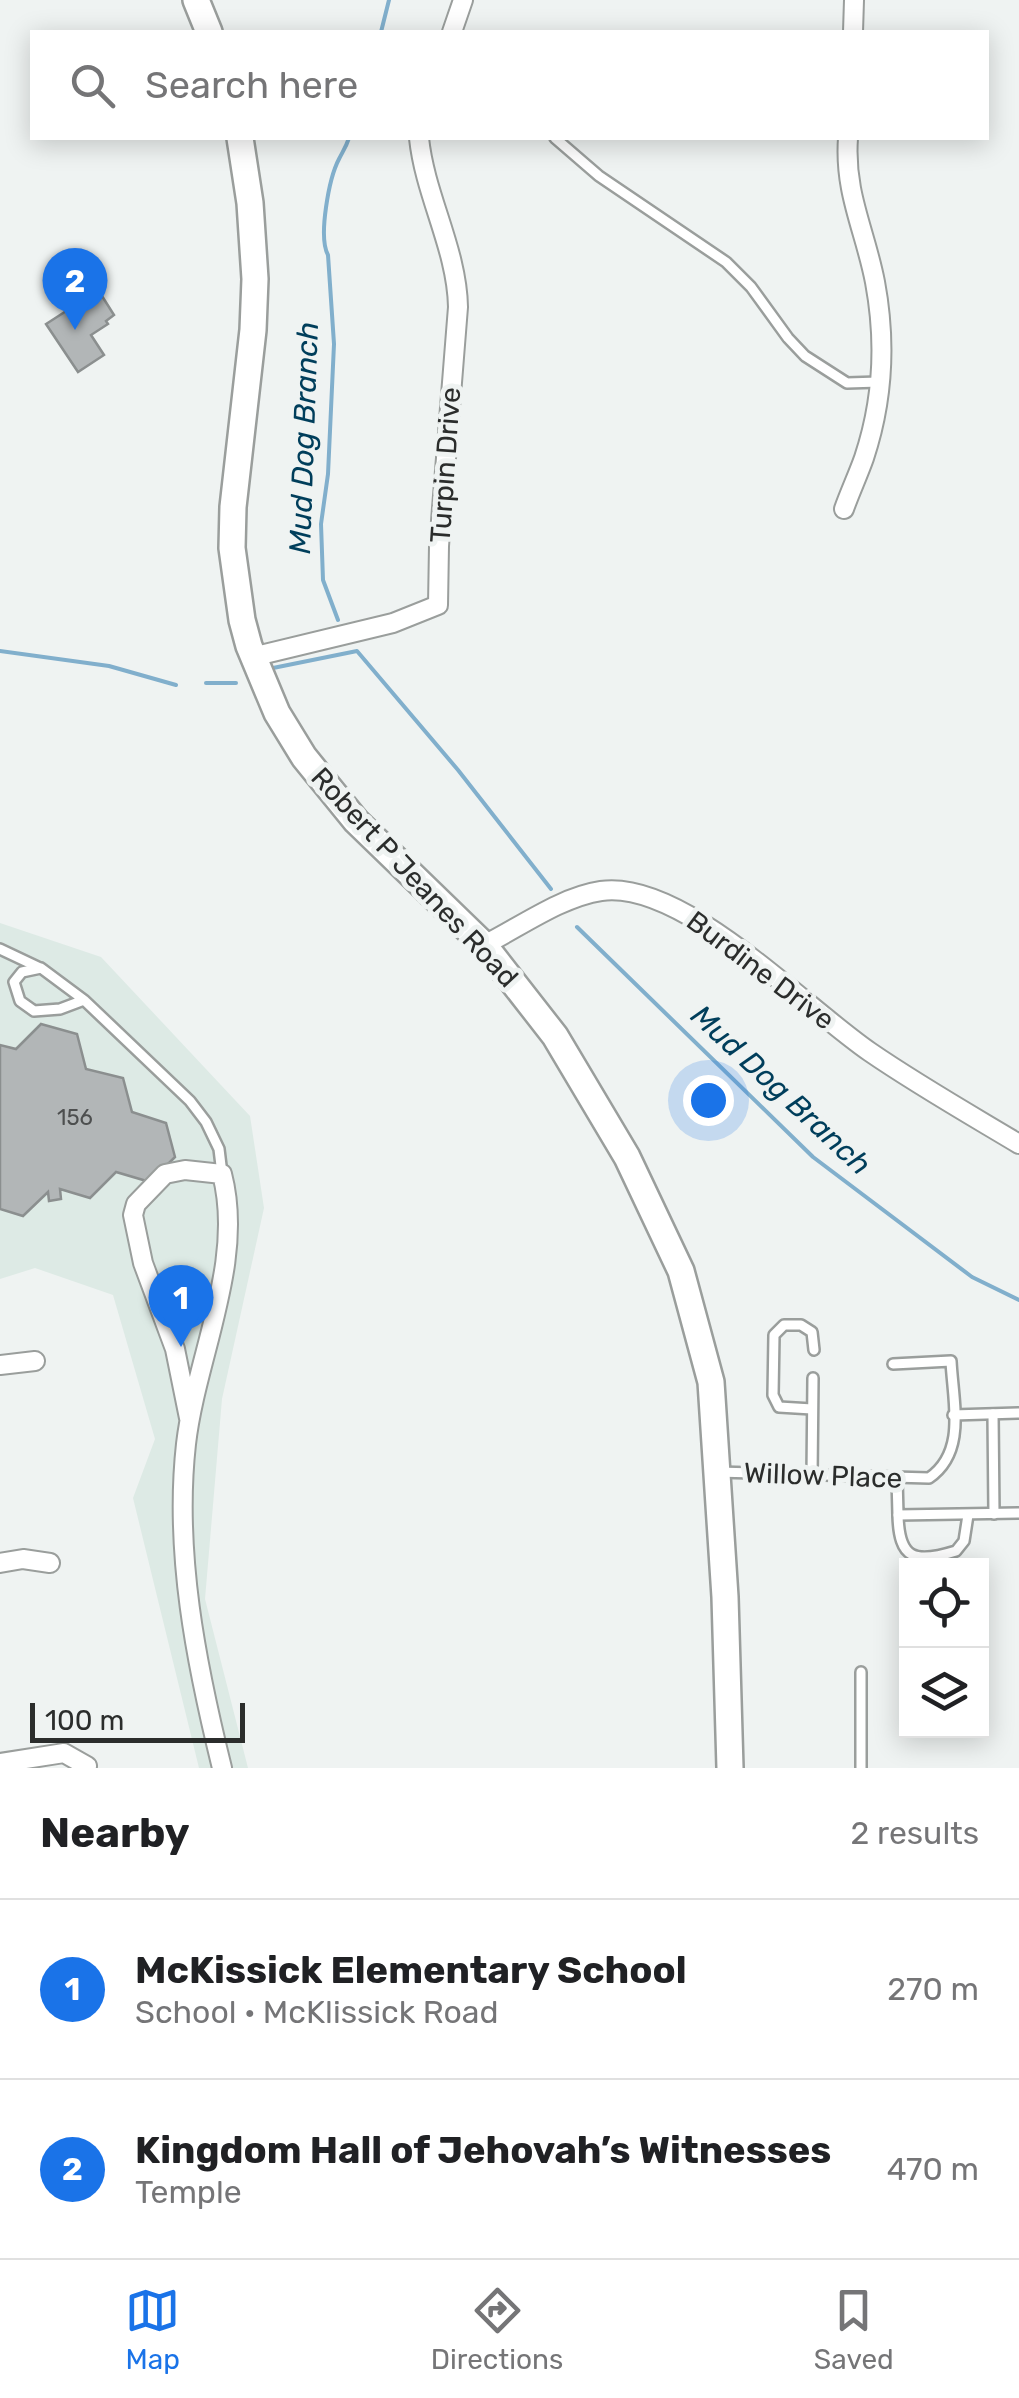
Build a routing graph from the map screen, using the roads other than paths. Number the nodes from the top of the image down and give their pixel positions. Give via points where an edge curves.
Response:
1 (196, 0) edge
2 (463, 0) edge
3 (854, 0) edge
4 (208, 30) edge
5 (453, 30) edge
6 (853, 30) edge
7 (240, 140) edge
8 (419, 140) edge
9 (557, 140) edge
10 (848, 140) edge
11 (881, 381) junction
12 (844, 509) dead end
13 (252, 657) junction
14 (484, 945) junction
15 (0, 949) edge
16 (41, 968) junction
17 (84, 1000) junction
18 (1019, 1144) edge
19 (222, 1174) junction
20 (814, 1350) dead end
21 (35, 1361) dead end
22 (893, 1364) dead end
23 (0, 1365) edge
24 (813, 1378) dead end
25 (812, 1409) junction
26 (1019, 1413) edge
27 (993, 1414) junction
28 (953, 1415) junction
29 (190, 1418) junction
30 (716, 1472) junction
31 (812, 1476) junction
32 (897, 1478) junction
33 (1019, 1513) edge
34 (968, 1514) junction
35 (994, 1514) junction
36 (898, 1515) junction
37 (0, 1563) edge
38 (50, 1563) dead end
39 (861, 1672) dead end
40 (0, 1763) edge
41 (87, 1766) dead end
42 (222, 1768) edge
43 (730, 1768) edge
44 (861, 1768) edge

1 - 4 street
2 - 5 street
3 - 6 street
7 - 13 street, Robert P Jeanes Road via 250,203 253,330 232,548
8 - 13 street, Turpin Drive via 422,169 458,280 438,605 393,624
9 - 11 lane via 726,262 805,356 847,383
10 - 11 street via 849,189 876,288
11 - 12 street
13 - 14 street, Robert P Jeanes Road via 304,756 356,821
14 - 18 street, Burdine Drive via 602,891 663,900 698,919 869,1052
14 - 30 street, Robert P Jeanes Road via 566,1052 660,1223 711,1382
15 - 16 lane
16 - 17 lane
16 - 17 lane via 22,972 14,982 20,1001 34,1011
17 - 19 lane via 190,1101 219,1149
19 - 29 street via 228,1212 220,1295
19 - 29 street via 165,1174 133,1215
20 - 25 lane via 812,1332 800,1324 784,1325 774,1335 773,1395 779,1407
21 - 23 street
22 - 28 lane via 951,1361
24 - 25 lane
25 - 31 lane
26 - 27 lane
27 - 28 lane
27 - 35 lane
28 - 32 lane, Willow Place via 954,1446 945,1467 929,1478
29 - 42 street via 184,1528 190,1618
30 - 31 lane, Willow Place
30 - 43 street, Robert P Jeanes Road
31 - 32 lane, Willow Place
32 - 36 lane
33 - 35 lane
34 - 35 lane
34 - 36 lane
34 - 36 lane via 956,1551 924,1556 905,1551 898,1541
37 - 38 street
39 - 44 lane
40 - 41 street via 64,1754

